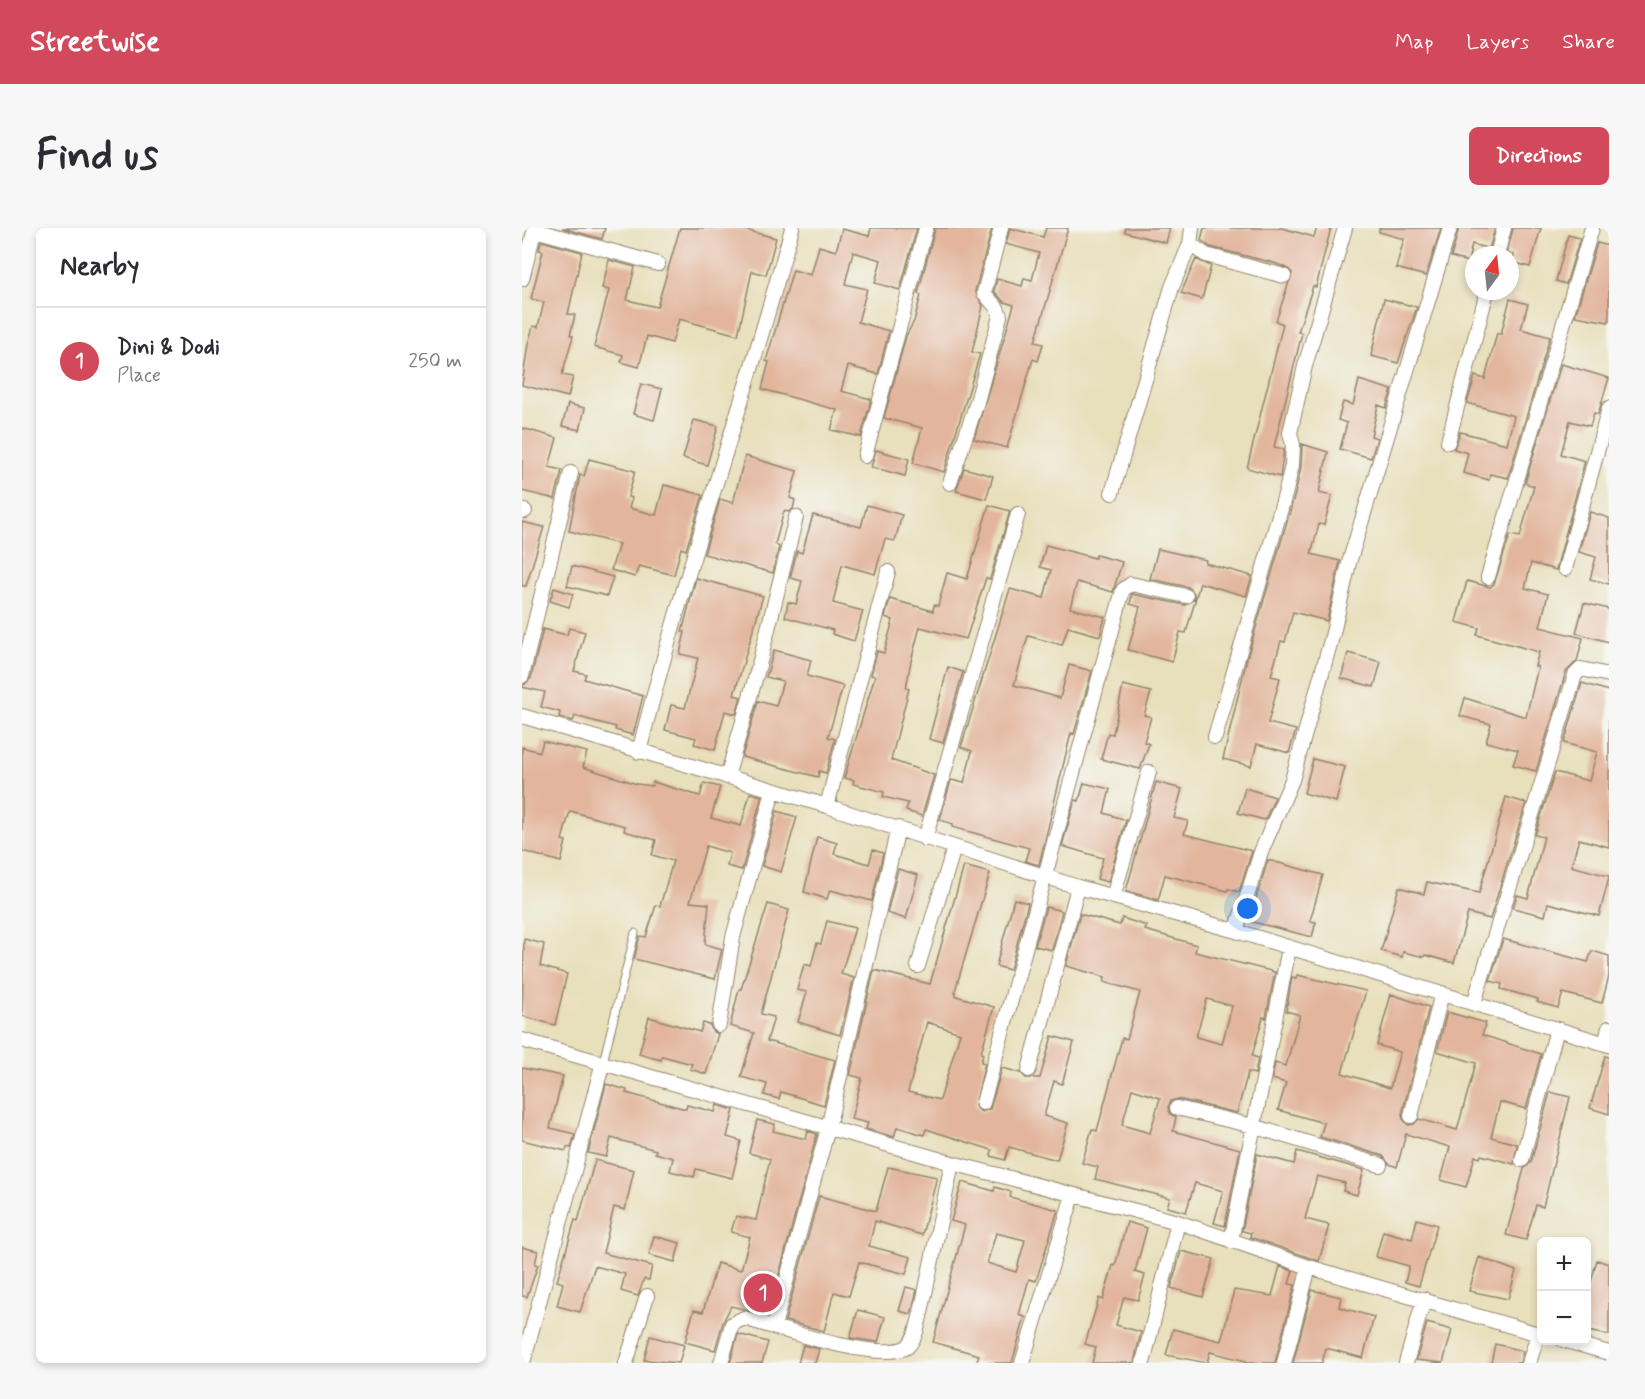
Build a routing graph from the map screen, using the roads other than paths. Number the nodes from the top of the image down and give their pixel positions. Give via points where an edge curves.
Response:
1 (792, 228) edge
2 (926, 228) edge
3 (1001, 228) edge
4 (1192, 228) edge
5 (1345, 228) edge
6 (1450, 228) edge
7 (1504, 228) edge
8 (1592, 228) edge
9 (535, 229) edge
10 (1190, 244) junction
11 (1499, 246) edge
12 (658, 264) dead end
13 (1284, 276) dead end
14 (522, 279) edge
15 (1485, 300) edge
16 (1609, 408) edge
17 (1448, 442) dead end
18 (865, 456) dead end
19 (571, 473) dead end
20 (950, 483) dead end
21 (1113, 493) dead end
22 (1018, 514) dead end
23 (795, 517) dead end
24 (1565, 569) dead end
25 (888, 572) dead end
26 (1488, 577) dead end
27 (1186, 596) dead end
28 (1609, 675) edge
29 (522, 676) edge
30 (522, 716) edge
31 (1215, 737) dead end
32 (639, 752) junction
33 (1149, 771) dead end
34 (727, 777) junction
35 (773, 791) junction
36 (827, 806) junction
37 (898, 828) junction
38 (925, 839) junction
39 (954, 848) junction
40 (1046, 878) junction
41 (1078, 887) junction
42 (1113, 897) junction
43 (1236, 932) junction
44 (636, 933) dead end
45 (1289, 948) junction
46 (918, 966) dead end
47 (1442, 993) junction
48 (1474, 1003) junction
49 (719, 1025) dead end
50 (1609, 1028) edge
51 (1557, 1029) junction
52 (522, 1040) edge
53 (1607, 1044) edge
54 (603, 1062) junction
55 (1029, 1070) dead end
56 (983, 1103) dead end
57 (1177, 1108) dead end
58 (1411, 1116) dead end
59 (1254, 1126) junction
60 (828, 1128) junction
61 (1522, 1160) dead end
62 (952, 1163) junction
63 (1380, 1165) dead end
64 (1073, 1196) junction
65 (1178, 1222) junction
66 (1231, 1241) junction
67 (1309, 1267) junction
68 (647, 1296) dead end
69 (1424, 1299) junction
70 (774, 1326) junction
71 (1537, 1333) edge
72 (1537, 1342) edge
73 (1578, 1345) edge
74 (1609, 1353) edge
75 (844, 1357) edge
76 (523, 1363) edge
77 (626, 1363) edge
78 (721, 1363) edge
79 (1022, 1363) edge
80 (1143, 1363) edge
81 (1284, 1363) edge
82 (1406, 1363) edge
83 (1529, 1363) edge

1 - 32 street via 768,318 668,637
2 - 18 street
3 - 20 street via 984,293 1000,316
4 - 10 street
5 - 31 street via 1290,433 1292,465 1286,491
6 - 43 street via 1349,563 1292,780 1261,852
7 - 11 street
8 - 26 street
9 - 12 street
9 - 14 street
10 - 13 street via 1206,255
10 - 21 street via 1172,287
15 - 17 street
16 - 24 street
19 - 29 street
22 - 38 street
23 - 34 street
25 - 36 street
27 - 40 street via 1131,584 1124,587
28 - 48 street via 1581,669 1575,675
30 - 32 street
32 - 34 street
33 - 42 street
34 - 35 street
35 - 36 street
35 - 49 street via 733,937
36 - 37 street
37 - 38 street
37 - 60 street
38 - 39 street
39 - 40 street
39 - 46 street
40 - 41 street
40 - 56 street
41 - 42 street
41 - 55 street
42 - 43 street
43 - 45 street
44 - 54 lane
45 - 47 street
45 - 59 street
47 - 48 street
47 - 58 street
48 - 51 street
50 - 53 street
51 - 53 street
51 - 61 street
52 - 54 street
54 - 60 street
54 - 76 street
57 - 59 street
59 - 63 street
59 - 66 street
60 - 62 street
60 - 70 street
62 - 64 street
62 - 75 street via 915,1335 907,1348 890,1356
64 - 65 street
64 - 79 street
65 - 66 street
65 - 80 street
66 - 67 street
67 - 69 street
67 - 81 street
68 - 77 street
69 - 71 street
69 - 82 street
70 - 75 street
70 - 78 street via 744,1318 735,1321
72 - 83 street
73 - 74 street

